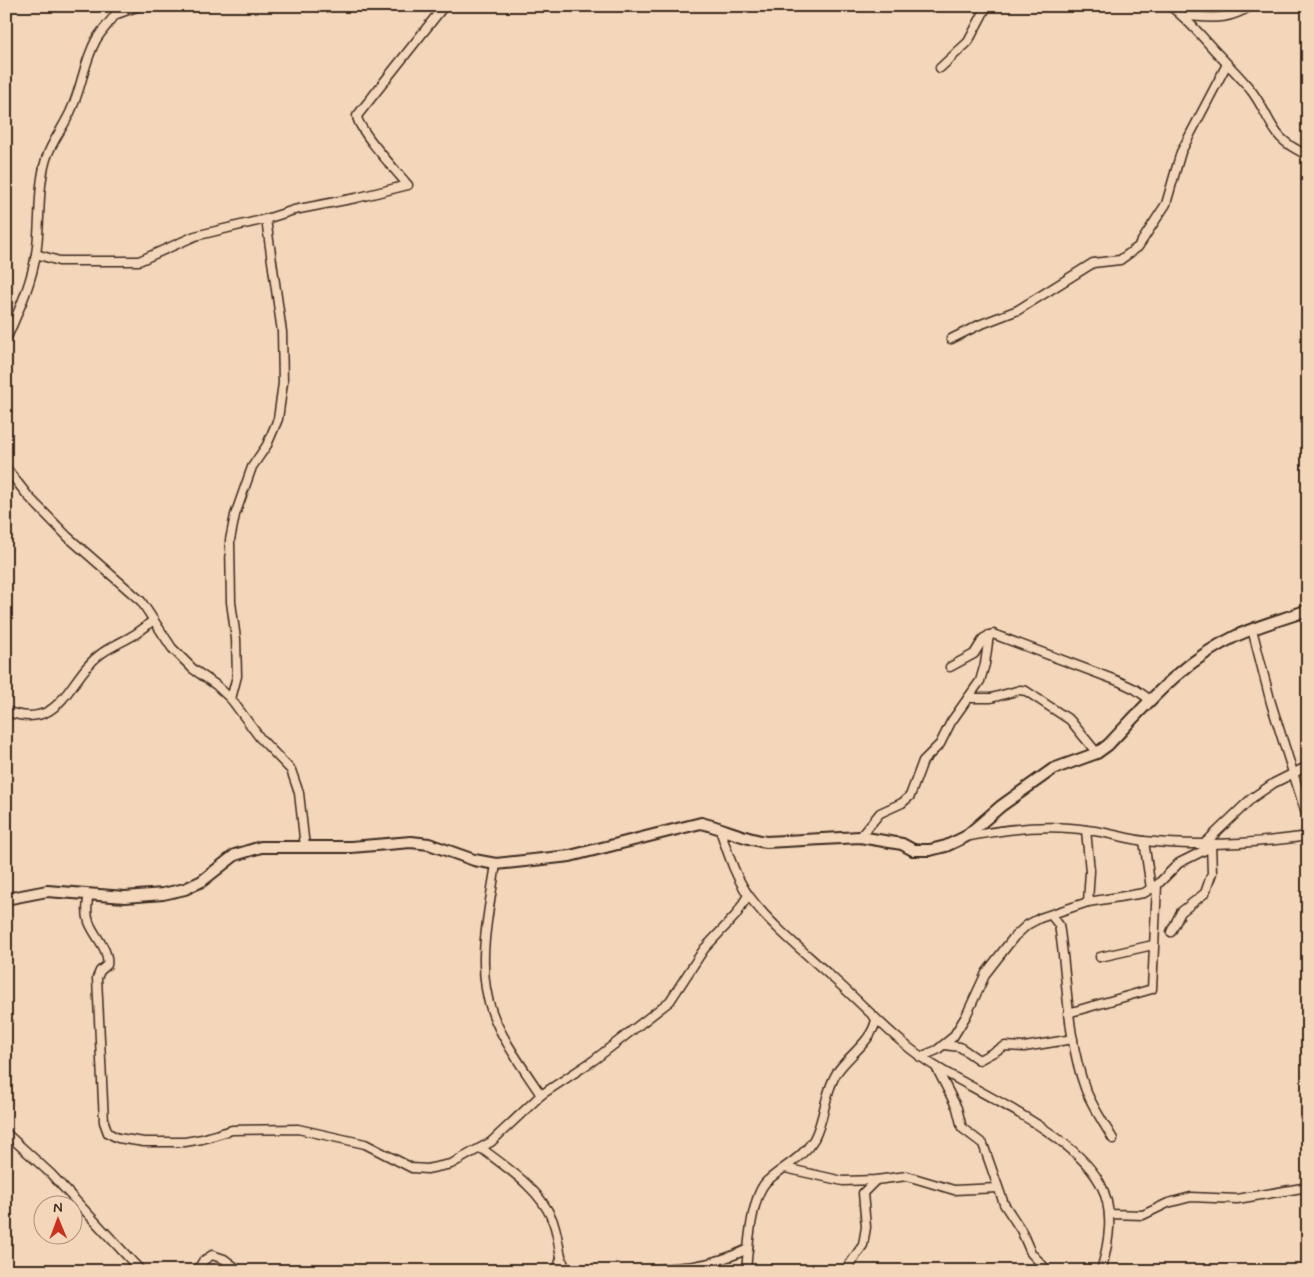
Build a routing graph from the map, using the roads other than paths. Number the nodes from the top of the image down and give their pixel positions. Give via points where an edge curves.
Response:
1 (121, 6) edge
2 (139, 6) edge
3 (444, 6) edge
4 (987, 6) edge
5 (1170, 6) edge
6 (1251, 6) edge
7 (117, 14) junction
8 (1182, 16) junction
9 (1227, 64) junction
10 (940, 68) dead end
11 (1308, 155) edge
12 (266, 219) junction
13 (36, 254) junction
14 (951, 339) dead end
15 (6, 340) edge
16 (6, 468) edge
17 (1308, 610) edge
18 (153, 620) junction
19 (1252, 629) junction
20 (988, 635) junction
21 (950, 667) dead end
22 (231, 698) junction
23 (968, 698) junction
24 (1149, 699) junction
25 (6, 712) edge
26 (1097, 753) junction
27 (1308, 766) edge
28 (1293, 773) junction
29 (1308, 820) edge
30 (719, 827) junction
31 (1086, 830) junction
32 (1308, 836) edge
33 (860, 837) junction
34 (966, 837) junction
35 (1144, 841) junction
36 (1209, 845) junction
37 (304, 847) junction
38 (496, 864) junction
39 (1154, 887) junction
40 (88, 894) junction
41 (748, 895) junction
42 (6, 899) edge
43 (1088, 902) junction
44 (1051, 915) junction
45 (1171, 932) dead end
46 (1153, 946) junction
47 (1100, 957) dead end
48 (1068, 1013) junction
49 (876, 1019) junction
50 (1073, 1039) junction
51 (944, 1045) junction
52 (920, 1057) junction
53 (936, 1067) junction
54 (541, 1095) junction
55 (6, 1133) edge
56 (1113, 1139) dead end
57 (481, 1148) junction
58 (785, 1168) junction
59 (876, 1180) junction
60 (1308, 1187) edge
61 (998, 1188) junction
62 (1109, 1214) junction
63 (748, 1249) junction
64 (560, 1258) junction
65 (141, 1271) edge
66 (197, 1271) edge
67 (240, 1271) edge
68 (557, 1271) edge
69 (567, 1271) edge
70 (646, 1271) edge
71 (746, 1271) edge
72 (845, 1271) edge
73 (1048, 1271) edge
74 (1102, 1271) edge

1 - 7 street
2 - 7 street
3 - 12 street via 357,116 369,138 408,185
4 - 10 street via 968,42
5 - 8 street
6 - 8 street via 1230,18
7 - 13 street via 93,46 72,110 46,159 40,190
8 - 9 street
9 - 11 street via 1254,94 1269,125 1284,142
9 - 14 street via 1181,152 1166,204 1138,247 1120,260 1093,263 1018,310
12 - 13 street via 184,239 139,261 60,261
12 - 22 street via 282,332 283,383 278,419 267,446 252,467 230,540 231,602 236,639 236,676
13 - 15 street via 26,294
16 - 18 street via 68,537 141,601
17 - 19 street
18 - 22 street via 182,659
18 - 25 street via 134,637 102,653 57,706 35,716
19 - 24 street via 1233,637 1179,672
19 - 28 street
20 - 21 street via 974,654
20 - 23 street via 980,681
20 - 24 street via 996,635 1118,681
22 - 37 street via 260,738 291,770 299,793
23 - 26 street via 991,698 1026,691 1070,720
23 - 33 street via 940,744 923,761 910,796 880,813
24 - 26 street via 1108,746
26 - 34 street via 1053,769 1001,806
27 - 28 street
28 - 29 street
28 - 36 street via 1252,798
30 - 33 street via 766,842
30 - 38 street via 694,824 570,856
30 - 41 street via 737,876
31 - 34 street via 1019,830
31 - 35 street
31 - 43 street via 1090,871
32 - 36 street
33 - 34 street via 902,844 913,850 930,850
35 - 36 street
35 - 39 street
36 - 39 street via 1179,862
36 - 45 street via 1212,872 1205,893 1180,912
37 - 38 street via 411,842 429,844
37 - 40 street via 275,846 248,850 235,855 202,881 163,894 125,897
38 - 54 street via 487,927 485,987 495,1021
39 - 43 street via 1135,897
39 - 46 street
40 - 42 street via 47,891
40 - 57 street via 87,915 108,956 107,965 97,978 104,1122 110,1135 144,1142 185,1142 232,1130 311,1131 365,1144 412,1168 427,1169 451,1164
41 - 49 street via 778,930
41 - 54 street via 736,915 704,949 670,1001 594,1060
43 - 44 street
44 - 48 street via 1059,925
44 - 51 street via 1027,925 1014,937 986,974 958,1030
46 - 47 street
46 - 48 street via 1152,989
48 - 50 street
49 - 52 street
49 - 58 street via 873,1029 843,1064 831,1084 814,1138 802,1155
50 - 51 street via 1024,1047 1005,1046 979,1060 960,1047
50 - 56 street via 1087,1094
51 - 52 street
52 - 53 street
53 - 61 street via 957,1108 962,1128 983,1144
53 - 62 street via 1036,1124 1061,1142 1100,1182
54 - 57 street
55 - 65 street via 51,1174
57 - 64 street via 543,1200 553,1220
58 - 59 street via 832,1180
58 - 63 street via 761,1188
59 - 61 street via 907,1176 954,1190
59 - 72 street via 863,1193 864,1245
60 - 62 street via 1238,1199 1191,1197 1143,1215
61 - 73 street via 1031,1253
62 - 74 street via 1109,1239
63 - 70 street via 694,1266
63 - 71 street
64 - 68 street
64 - 69 street
66 - 67 street via 202,1261 212,1255

